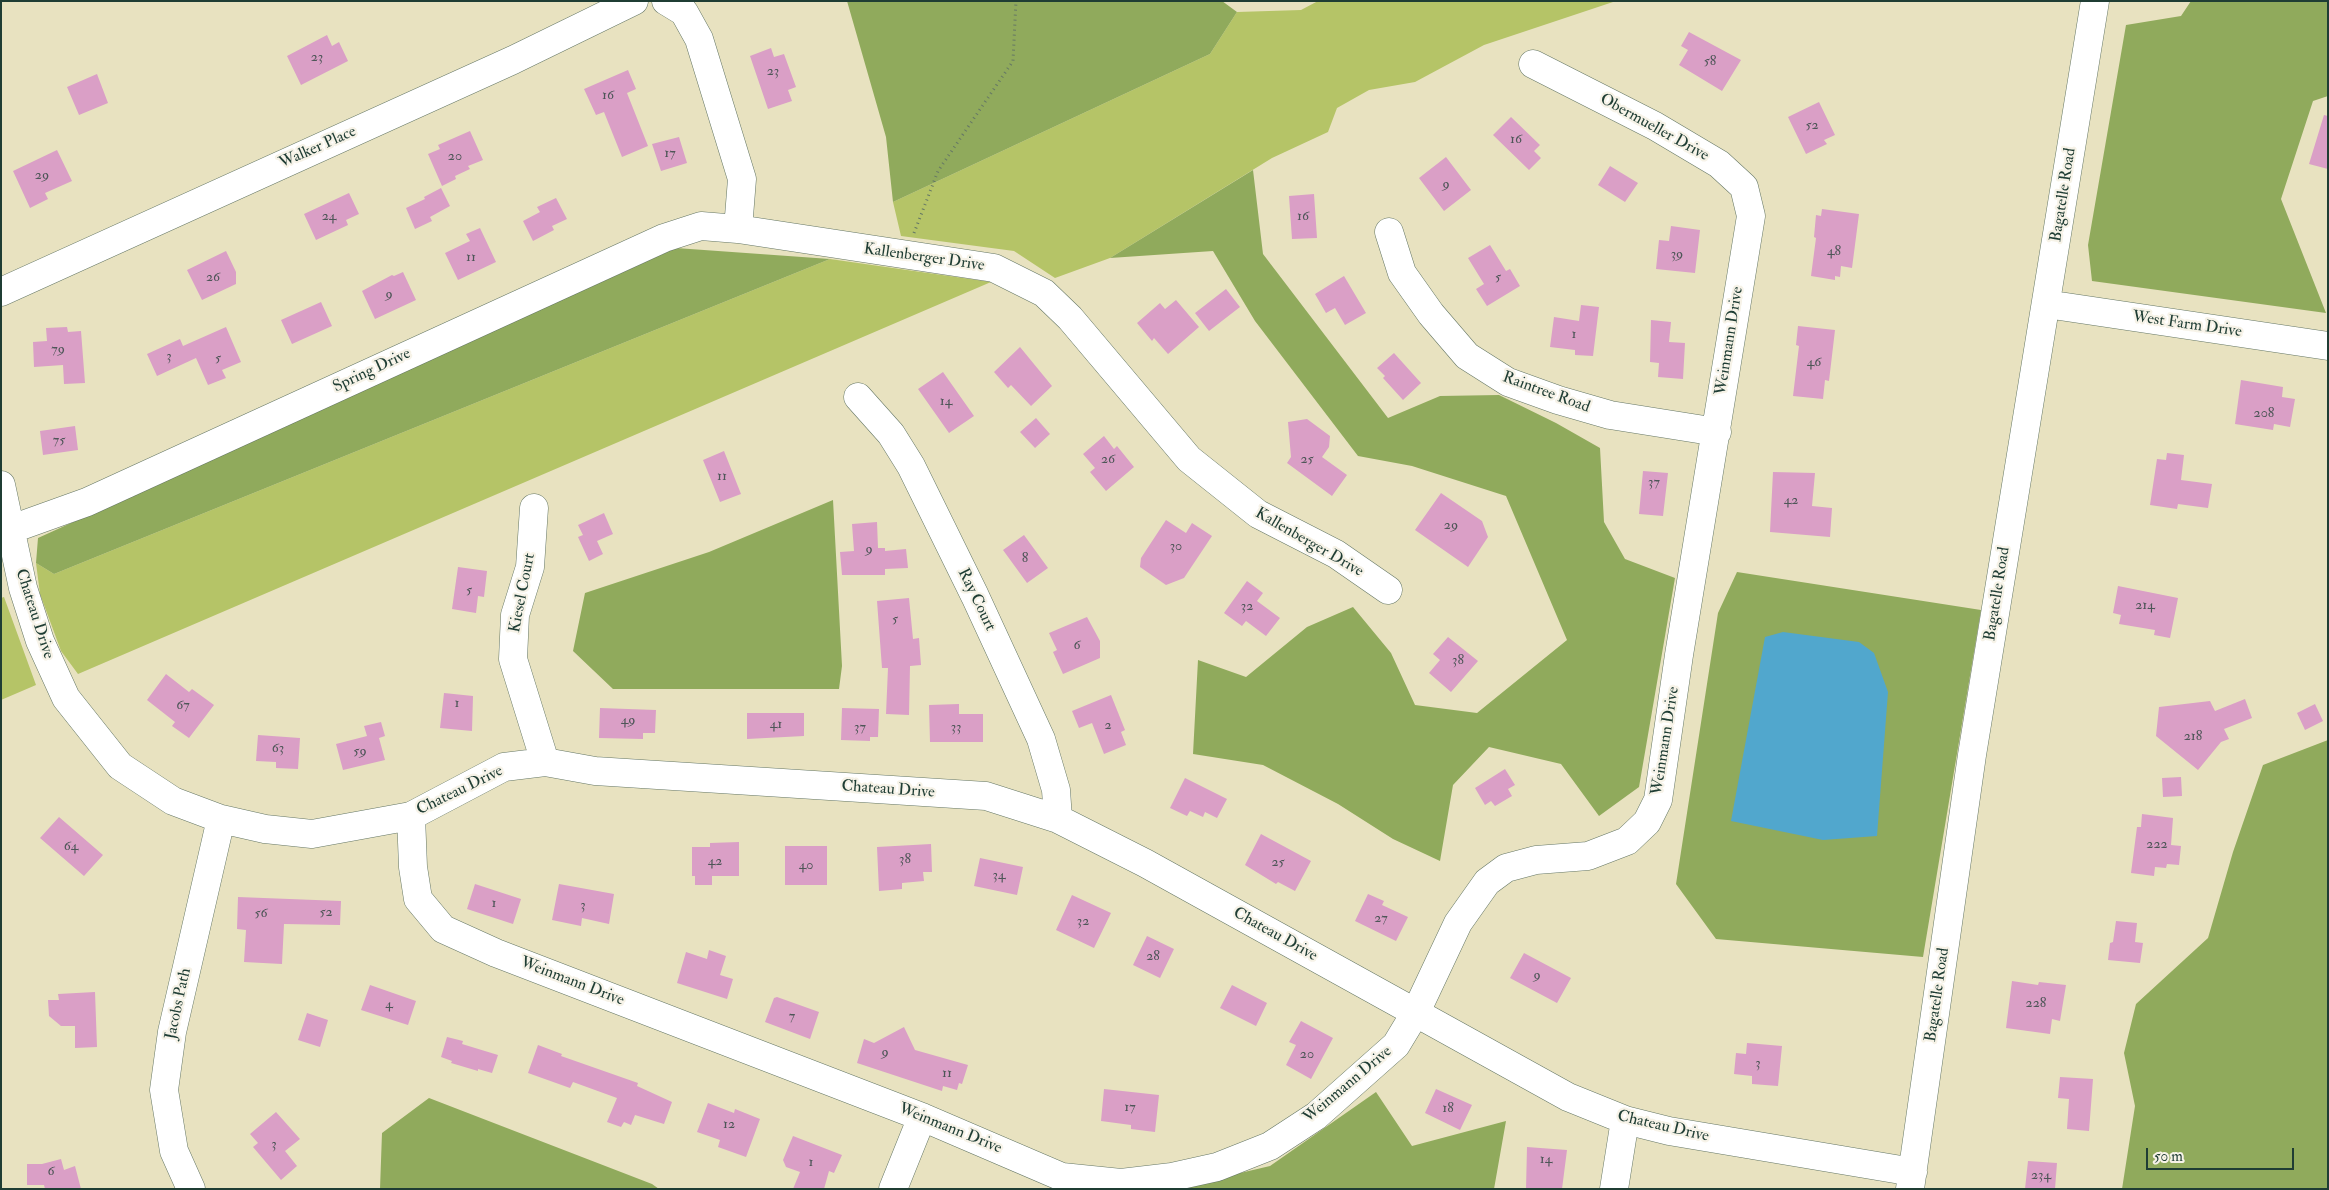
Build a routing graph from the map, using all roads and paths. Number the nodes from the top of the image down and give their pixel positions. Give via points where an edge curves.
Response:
1 (634, 1) edge
2 (666, 1) edge
3 (1016, 1) edge
4 (2095, 1) edge
5 (1533, 64) dead end
6 (1751, 216) joint
7 (738, 229) junction
8 (1389, 232) dead end
9 (906, 256) junction
10 (1, 292) edge
11 (2046, 304) junction
12 (2328, 346) edge
13 (858, 397) dead end
14 (1717, 432) junction
15 (1, 485) edge
16 (534, 508) dead end
17 (9, 530) junction
18 (1388, 590) dead end
19 (545, 762) junction
20 (411, 816) junction
21 (220, 819) junction
22 (1058, 819) junction
23 (1416, 1012) junction
24 (922, 1117) junction
25 (1625, 1120) junction
26 (1911, 1180) edge
27 (191, 1189) edge
28 (893, 1189) edge
29 (1614, 1189) edge

1 - 10 street, Walker Place via 504,64
2 - 7 street via 684,12 699,39 742,179
3 - 9 path via 1013,61 938,172
4 - 11 street, Bagatelle Road
5 - 6 street, Obermueller Drive via 1655,126 1720,164 1744,187
6 - 14 street, Weinmann Drive
7 - 9 street, Kallenberger Drive
7 - 17 street, Spring Drive via 701,226 664,238 87,502
8 - 14 street, Raintree Road via 1402,273 1431,314 1467,356 1508,382 1610,415
9 - 18 street, Kallenberger Drive via 994,268 1044,293 1070,318 1189,459 1258,514 1336,554
11 - 12 street, West Farm Drive
11 - 26 street, Bagatelle Road via 1972,755
13 - 22 street, Ray Court via 891,434 911,466 975,596 1041,739 1056,790
14 - 23 street, Weinmann Drive via 1658,800 1647,822 1627,841 1588,856 1536,860 1506,868 1487,882 1458,923
15 - 17 street, Chateau Drive
16 - 19 street, Kiesel Court via 530,567 515,615 513,659
17 - 21 street, Chateau Drive via 40,641 66,698 120,766 173,801
19 - 20 street, Chateau Drive via 504,767
19 - 22 street, Chateau Drive via 595,771 986,796
20 - 21 street, Chateau Drive via 312,834 265,829
20 - 24 street, Weinmann Drive via 418,899 443,929 496,953
21 - 27 street, Jacobs Path via 172,1032 164,1090 174,1151
22 - 23 street, Chateau Drive via 1145,863
23 - 24 street, Weinmann Drive via 1396,1045 1316,1116 1270,1146 1217,1167 1172,1177 1121,1183 1062,1177
23 - 25 street, Chateau Drive via 1568,1097
24 - 28 street
25 - 26 street, Chateau Drive
25 - 29 street

